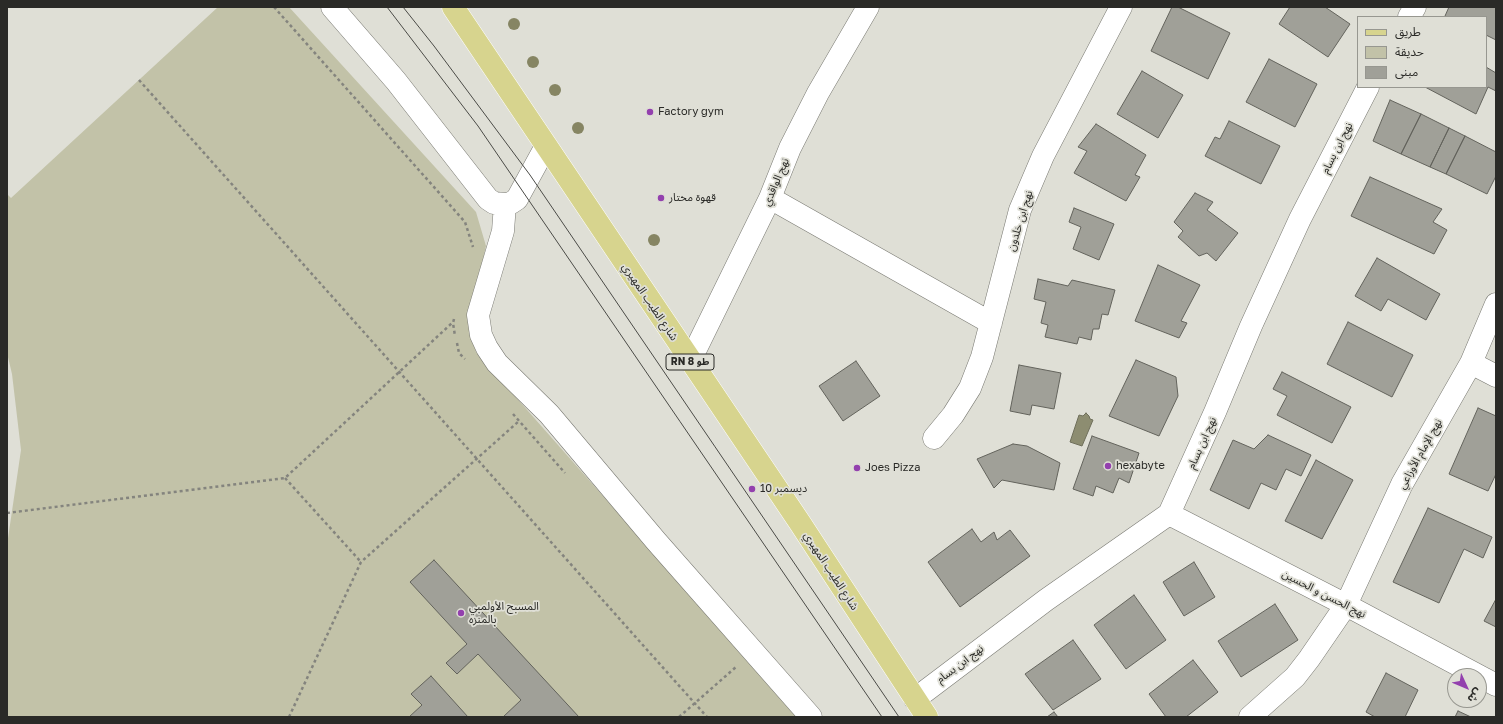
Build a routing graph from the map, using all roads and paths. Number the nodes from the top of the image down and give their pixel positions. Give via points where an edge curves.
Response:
1 (274, 7) edge
2 (332, 7) edge
3 (453, 7) edge
4 (868, 7) edge
5 (1121, 7) edge
6 (1415, 7) edge
7 (1410, 16) edge
8 (138, 80) dead end
9 (1367, 88) edge
10 (546, 146) junction
11 (770, 198) junction
12 (505, 204) junction
13 (465, 222) dead end
14 (1496, 304) edge
15 (453, 323) dead end
16 (991, 323) junction
17 (690, 360) junction
18 (1471, 363) junction
19 (399, 372) junction
20 (1496, 376) edge
21 (519, 421) dead end
22 (934, 438) dead end
23 (476, 459) junction
24 (285, 478) junction
25 (7, 513) edge
26 (1169, 514) junction
27 (361, 562) junction
28 (1346, 605) junction
29 (737, 665) dead end
30 (1464, 668) edge
31 (1487, 680) edge
32 (1496, 685) edge
33 (915, 699) junction
34 (695, 703) junction
35 (290, 717) edge
36 (679, 717) edge
37 (707, 717) edge
38 (810, 717) edge
39 (927, 717) edge
40 (1250, 717) edge

1 - 13 path
2 - 12 street via 396,81 488,199 494,203
3 - 10 main road, شارع الطيب المهيري / RN 8 طو
4 - 11 street, نهج الواقدي via 818,92 790,148
5 - 16 street, نهج ابن خلدون via 1043,156 1020,210
6 - 7 street
8 - 19 path
9 - 26 street, نهج ابن بسام via 1300,219
10 - 12 street via 517,199
10 - 17 main road, شارع الطيب المهيري / RN 8 طو
11 - 16 street
11 - 17 street, نهج الواقدي
12 - 38 street via 503,231 478,315 481,335 487,348 497,363 549,414
14 - 18 street, نهج الإمام الأوزاعي
15 - 19 path
16 - 22 street, نهج ابن خلدون via 970,388
17 - 33 main road, شارع الطيب المهيري / RN 8 طو
18 - 20 street
18 - 28 street, نهج الإمام الأوزاعي via 1402,484
19 - 23 path
19 - 24 path
21 - 23 path
23 - 27 path
23 - 34 path
24 - 25 path
24 - 27 path
26 - 28 street, نهج الحسن و الحسين
26 - 33 street, نهج ابن بسام via 1046,600
27 - 35 path
28 - 30 street, نهج الحسن و الحسين
28 - 40 street, نهج الإمام الأوزاعي via 1295,677
29 - 34 path
31 - 32 street, نهج الحسن و الحسين
33 - 39 main road, شارع الطيب المهيري / RN 8 طو
34 - 36 path
34 - 37 path

